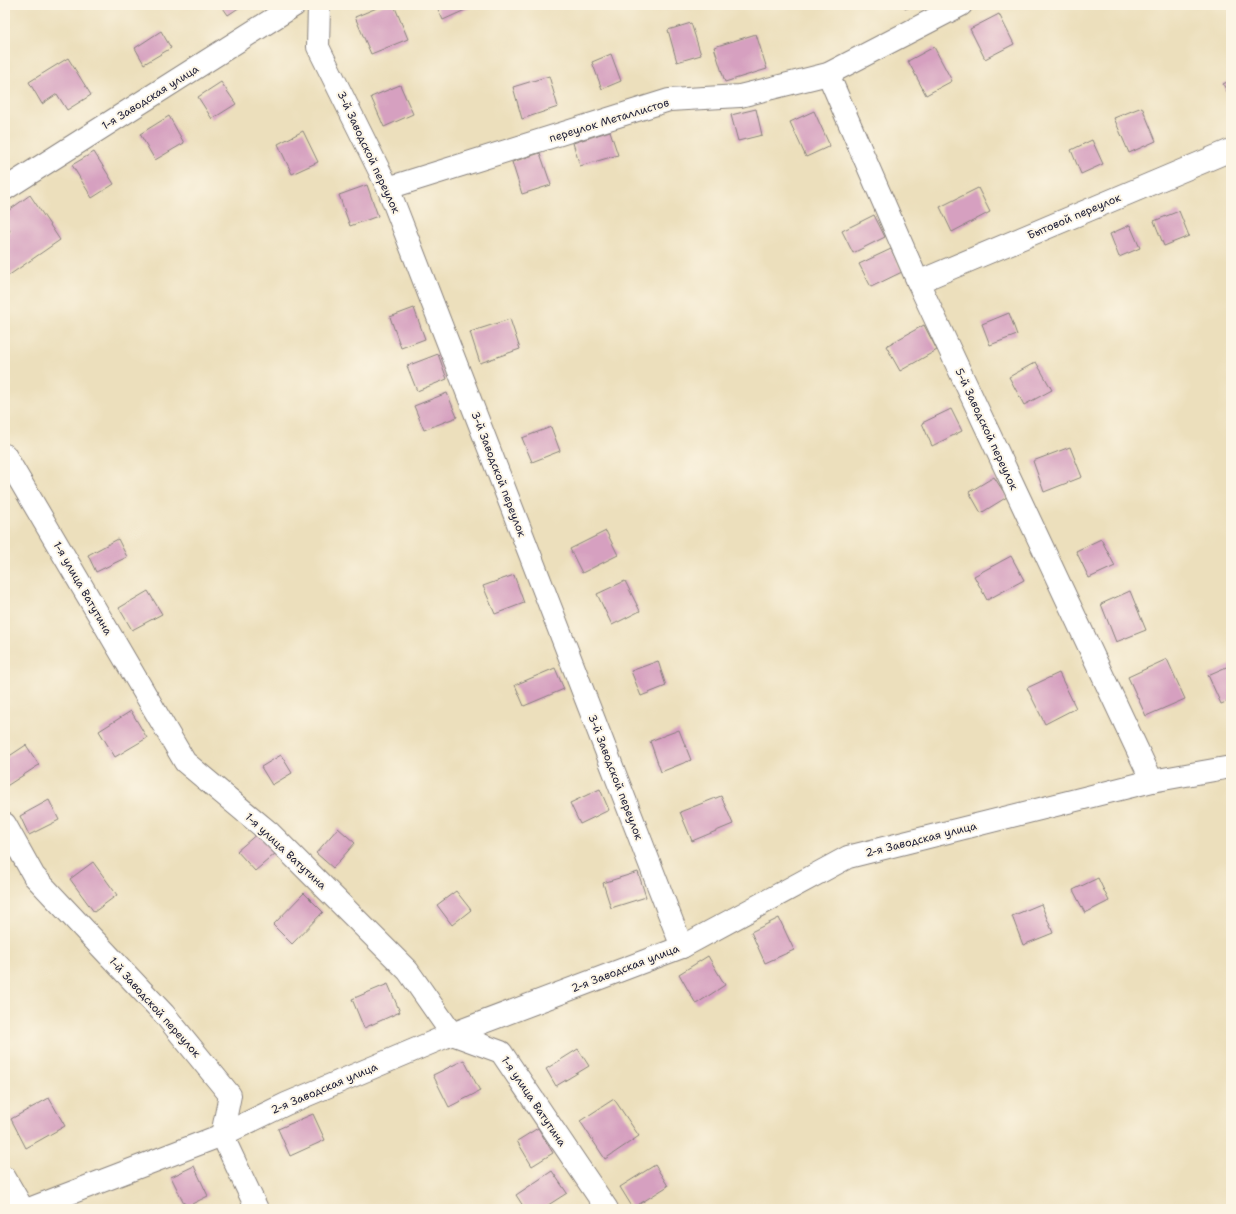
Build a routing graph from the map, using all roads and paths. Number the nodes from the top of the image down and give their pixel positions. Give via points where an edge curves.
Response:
1 (295, 5) edge
2 (319, 5) edge
3 (961, 5) edge
4 (828, 74) junction
5 (1231, 150) edge
6 (388, 188) junction
7 (5, 189) edge
8 (918, 282) junction
9 (5, 455) edge
10 (1231, 767) edge
11 (1152, 782) junction
12 (5, 824) edge
13 (682, 947) junction
14 (452, 1034) junction
15 (222, 1135) junction
16 (5, 1178) edge
17 (23, 1209) edge
18 (29, 1209) edge
19 (257, 1209) edge
20 (607, 1209) edge

1 - 7 street, 1-я Заводская улица
2 - 6 street, 3-й Заводской переулок via 318,47
3 - 4 street, переулок Металлистов
4 - 6 street, переулок Металлистов via 740,96 669,100
4 - 8 street, 5-й Заводской переулок
5 - 8 street, Бытовой переулок
6 - 13 street, 3-й Заводской переулок
8 - 11 street, 5-й Заводской переулок
9 - 14 street, 1-я улица Ватутина via 185,762 270,833 408,971
10 - 11 street, 2-я Заводская улица
11 - 13 street, 2-я Заводская улица via 848,857
12 - 15 street, 1-й Заводской переулок via 34,876 164,1014 230,1094
13 - 14 street, 2-я Заводская улица
14 - 15 street, 2-я Заводская улица via 286,1104
14 - 20 street, 1-я улица Ватутина via 501,1052
15 - 18 street, 2-я Заводская улица
15 - 19 street
16 - 17 street

